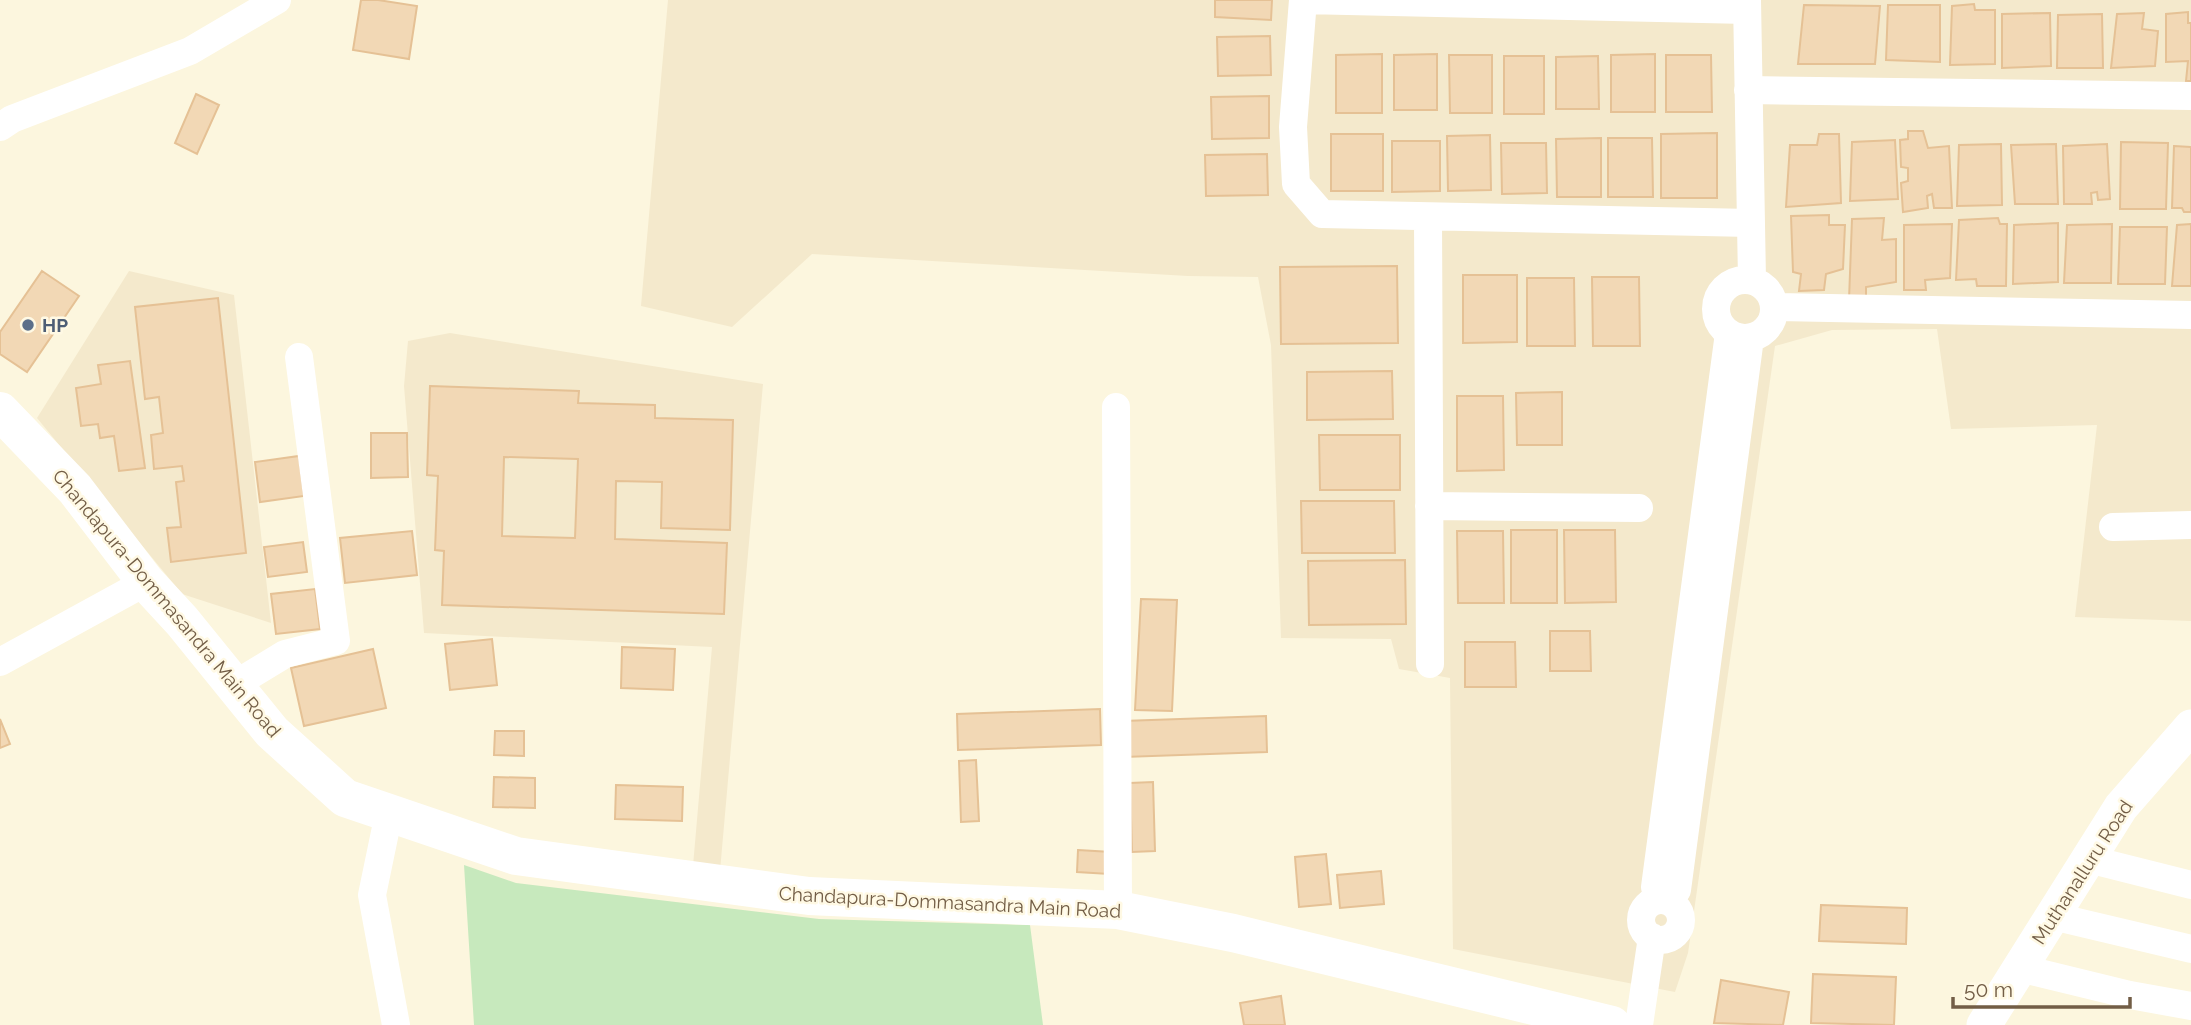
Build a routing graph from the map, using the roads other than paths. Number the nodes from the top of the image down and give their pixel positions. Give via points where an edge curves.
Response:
1 (277, 0) edge
2 (1303, 0) edge
3 (1747, 5) edge
4 (1748, 90) junction
5 (2191, 96) edge
6 (0, 127) edge
7 (1428, 217) junction
8 (1751, 223) junction
9 (1752, 280) junction
10 (1775, 307) junction
11 (2191, 315) edge
12 (1739, 336) junction
13 (299, 357) dead end
14 (1116, 407) dead end
15 (0, 411) edge
16 (1429, 506) junction
17 (1639, 508) dead end
18 (2191, 525) edge
19 (2113, 527) dead end
20 (146, 582) junction
21 (0, 662) edge
22 (1430, 664) dead end
23 (234, 685) junction
24 (2191, 727) edge
25 (389, 813) junction
26 (2088, 859) junction
27 (2191, 885) edge
28 (1118, 910) junction
29 (2052, 916) junction
30 (1658, 938) junction
31 (2191, 949) edge
32 (2020, 968) junction
33 (2191, 1006) edge
34 (396, 1025) edge
35 (1612, 1025) edge
36 (1639, 1025) edge
37 (1658, 1025) edge
38 (1984, 1025) edge

1 - 6 street via 190,51
2 - 3 street
2 - 7 street via 1293,127 1296,184 1322,215
3 - 4 street
4 - 5 street
4 - 8 street
7 - 8 street
7 - 16 street
8 - 9 street
9 - 10 street via 1772,294
9 - 12 street via 1729,284 1716,303 1721,325
10 - 11 street
10 - 12 street via 1773,321 1763,333
12 - 30 street via 1655,887 1664,900 1647,905 1641,916 1643,929
13 - 23 street via 337,641 285,654
14 - 28 street
15 - 20 main road, Chandapura-Dommasandra Main Road via 75,489
16 - 17 street
16 - 22 street
18 - 19 street
20 - 21 street
20 - 23 main road, Chandapura-Dommasandra Main Road
23 - 25 main road, Chandapura-Dommasandra Main Road via 272,732 345,798
24 - 26 street, Muthanalluru Road via 2121,807
25 - 28 main road, Chandapura-Dommasandra Main Road via 516,856 782,893
25 - 34 street via 372,895
26 - 27 street
26 - 29 street, Muthanalluru Road
28 - 35 main road, Chandapura-Dommasandra Main Road via 1233,933
29 - 31 street
29 - 32 street, Muthanalluru Road
30 - 36 street
30 - 37 street
32 - 33 street
32 - 38 street, Muthanalluru Road

